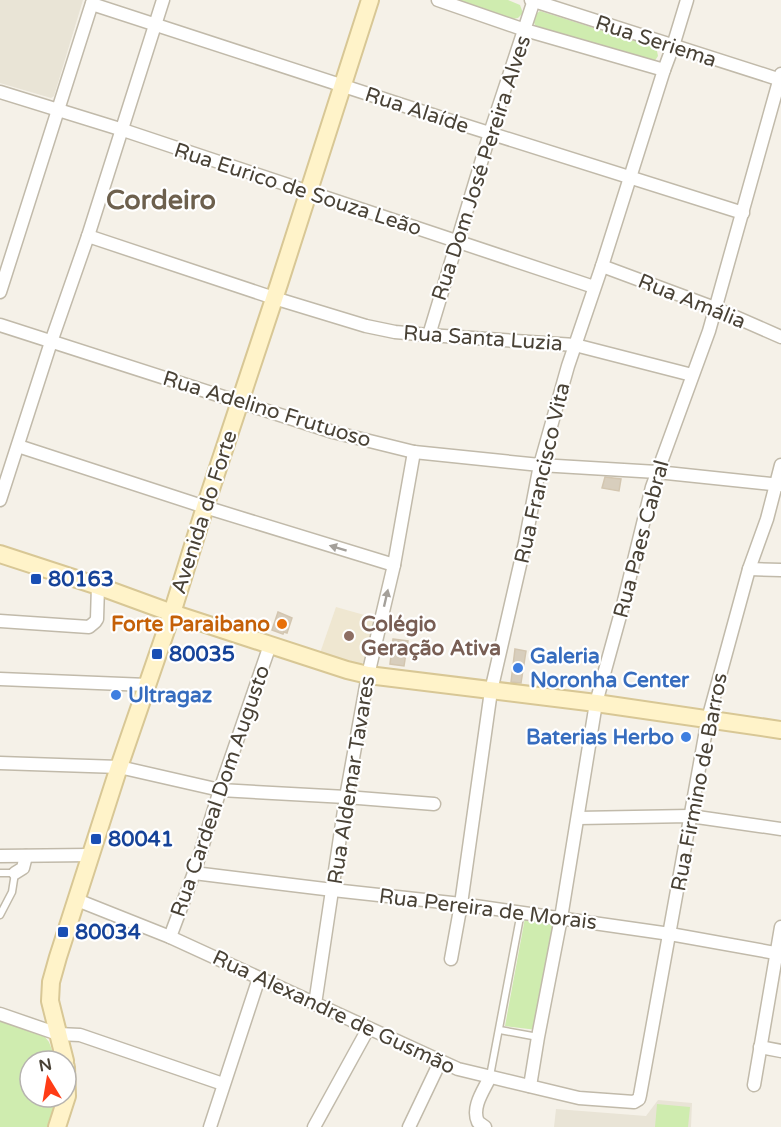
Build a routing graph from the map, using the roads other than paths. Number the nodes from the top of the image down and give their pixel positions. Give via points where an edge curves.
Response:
1 (164, 0) edge
2 (370, 0) edge
3 (438, 0) edge
4 (533, 0) edge
5 (687, 0) edge
6 (92, 2) edge
7 (156, 24) junction
8 (525, 30) junction
9 (673, 46) junction
10 (664, 70) junction
11 (780, 78) edge
12 (343, 85) junction
13 (0, 92) edge
14 (57, 110) junction
15 (123, 130) junction
16 (490, 133) junction
17 (629, 177) junction
18 (309, 192) junction
19 (743, 213) junction
20 (88, 236) junction
21 (457, 242) junction
22 (602, 266) junction
23 (594, 287) junction
24 (0, 292) edge
25 (274, 298) junction
26 (715, 308) junction
27 (0, 325) edge
28 (429, 335) junction
29 (781, 337) edge
30 (51, 342) junction
31 (575, 345) junction
32 (692, 375) junction
33 (239, 402) junction
34 (18, 446) junction
35 (414, 452) junction
36 (540, 465) junction
37 (781, 465) edge
38 (657, 472) junction
39 (778, 484) edge
40 (0, 500) edge
41 (205, 507) junction
42 (0, 554) edge
43 (394, 565) junction
44 (749, 569) junction
45 (781, 570) edge
46 (98, 585) junction
47 (169, 612) junction
48 (0, 621) edge
49 (270, 645) junction
50 (368, 675) junction
51 (0, 679) edge
52 (147, 685) junction
53 (491, 690) junction
54 (596, 703) junction
55 (708, 719) junction
56 (781, 730) edge
57 (0, 763) edge
58 (119, 767) junction
59 (220, 790) junction
60 (346, 797) junction
61 (434, 804) dead end
62 (690, 816) junction
63 (578, 818) junction
64 (781, 829) edge
65 (91, 855) junction
66 (0, 856) edge
67 (26, 856) junction
68 (0, 873) edge
69 (15, 873) junction
70 (194, 873) junction
71 (333, 890) junction
72 (77, 900) junction
73 (461, 904) junction
74 (521, 912) junction
75 (0, 915) edge
76 (561, 918) junction
77 (781, 927) edge
78 (670, 934) junction
79 (170, 937) junction
80 (779, 953) edge
81 (451, 958) dead end
82 (259, 978) junction
83 (315, 1004) junction
84 (0, 1014) edge
85 (368, 1029) junction
86 (500, 1030) junction
87 (58, 1034) junction
88 (538, 1037) junction
89 (760, 1047) junction
90 (62, 1049) edge
91 (781, 1051) edge
92 (440, 1062) junction
93 (490, 1077) junction
94 (223, 1084) junction
95 (754, 1085) dead end
96 (530, 1086) junction
97 (634, 1102) joint
98 (63, 1109) edge
99 (57, 1127) edge
100 (210, 1127) edge
101 (314, 1127) edge
102 (409, 1127) edge
103 (485, 1127) edge

1 - 7 street
2 - 12 street, Avenida do Forte
3 - 8 street
4 - 8 street, Rua Dom José Pereira Alves
4 - 9 street, Rua Seriema
5 - 9 street, Rua Francisco Vita
6 - 7 street, Rua Alaíde
6 - 14 street
7 - 12 street, Rua Alaíde
7 - 15 street
8 - 10 street
8 - 16 street, Rua Dom José Pereira Alves
9 - 10 street, Rua Francisco Vita
9 - 11 street, Rua Seriema
10 - 17 street, Rua Francisco Vita
11 - 19 street, Rua Paes Cabral
12 - 16 street, Rua Alaíde
12 - 18 street, Avenida do Forte
13 - 14 street, Rua Eurico de Souza Leão
14 - 15 street, Rua Eurico de Souza Leão
14 - 24 street
15 - 18 street, Rua Eurico de Souza Leão
15 - 20 street
16 - 17 street, Rua Alaíde
16 - 21 street, Rua Dom José Pereira Alves
17 - 19 street, Rua Alaíde
17 - 22 street, Rua Francisco Vita
18 - 21 street, Rua Eurico de Souza Leão
18 - 25 street, Avenida do Forte
19 - 26 street, Rua Paes Cabral
20 - 25 street, Rua Santa Luzia
20 - 30 street
21 - 23 street, Rua Eurico de Souza Leão
21 - 28 street, Rua Dom José Pereira Alves
22 - 23 street, Rua Francisco Vita
22 - 26 street, Rua Amália
23 - 31 street, Rua Francisco Vita
25 - 28 street, Rua Santa Luzia via 366,326
25 - 33 street, Avenida do Forte
26 - 29 street, Rua Amália
26 - 32 street, Rua Paes Cabral
27 - 30 street, Rua Adelino Frutuoso
28 - 31 street, Rua Santa Luzia
30 - 33 street, Rua Adelino Frutuoso
30 - 34 street
31 - 32 street, Rua Santa Luzia
31 - 36 street, Rua Francisco Vita
32 - 38 street, Rua Paes Cabral
33 - 35 street, Rua Adelino Frutuoso via 333,432
33 - 41 street, Avenida do Forte
34 - 40 street
34 - 41 street
35 - 36 street, Rua Adelino Frutuoso
35 - 43 street, Rua Aldemar Tavares
36 - 38 street, Rua Adelino Frutuoso
36 - 53 street, Rua Francisco Vita
37 - 39 street, Rua Firmino de Barros
38 - 39 street, Rua Adelino Frutuoso
38 - 54 street, Rua Paes Cabral
39 - 44 street, Rua Firmino de Barros
43 -> 41 street
41 - 47 street, Avenida do Forte
42 - 46 street
50 -> 43 street, Rua Aldemar Tavares
44 - 45 street
44 - 55 street, Rua Firmino de Barros
46 - 47 street
46 - 48 street via 97,618 89,627
47 - 49 street
47 - 52 street, Avenida do Forte
49 - 50 street
49 - 59 street, Rua Cardeal Dom Augusto
50 - 53 street
50 - 60 street, Rua Aldemar Tavares
51 - 52 street
52 - 58 street, Avenida do Forte
53 - 54 street
53 - 73 street, Rua Francisco Vita
54 - 55 street
54 - 63 street, Rua Paes Cabral
55 - 56 street
55 - 62 street, Rua Firmino de Barros
57 - 58 street
58 - 59 street
58 - 65 street, Avenida do Forte
59 - 60 street
59 - 70 street, Rua Cardeal Dom Augusto
60 - 61 street
60 - 71 street, Rua Aldemar Tavares
62 - 63 street
62 - 64 street
62 - 78 street, Rua Firmino de Barros
63 - 76 street, Rua Paes Cabral
65 - 67 street
65 - 72 street, Avenida do Forte
66 - 67 street
67 - 69 street via 23,868
68 - 69 lane
69 - 75 lane via 12,892
70 - 71 street, Rua Pereira de Morais
70 - 79 street, Rua Cardeal Dom Augusto
71 - 73 street, Rua Pereira de Morais
71 - 83 street, Rua Aldemar Tavares
72 - 79 street, Rua Alexandre de Gusmão
72 - 87 street, Avenida do Forte via 51,982 50,1001
73 - 74 street, Rua Pereira de Morais
73 - 81 street, Rua Francisco Vita
74 - 76 street, Rua Pereira de Morais
74 - 86 lane
76 - 78 street, Rua Pereira de Morais
76 - 88 street, Rua Paes Cabral
77 - 80 street
78 - 80 street, Rua Pereira de Morais
78 - 97 street, Rua Firmino de Barros via 640,1095
79 - 82 street, Rua Alexandre de Gusmão
80 - 89 street
82 - 83 street, Rua Alexandre de Gusmão
82 - 94 street
83 - 85 street, Rua Alexandre de Gusmão
84 - 87 street
85 - 92 street, Rua Alexandre de Gusmão
85 - 101 street
86 - 88 lane
86 - 93 lane
87 - 90 street, Avenida do Forte
87 - 94 street via 80,1035
88 - 96 street, Rua Paes Cabral
89 - 91 street
89 - 95 street
92 - 93 street, Rua Alexandre de Gusmão
92 - 102 street
93 - 96 street, Rua Alexandre de Gusmão
93 - 103 street via 475,1113 477,1122
94 - 100 street
96 - 97 street, Rua Alexandre de Gusmão via 579,1098
98 - 99 street

